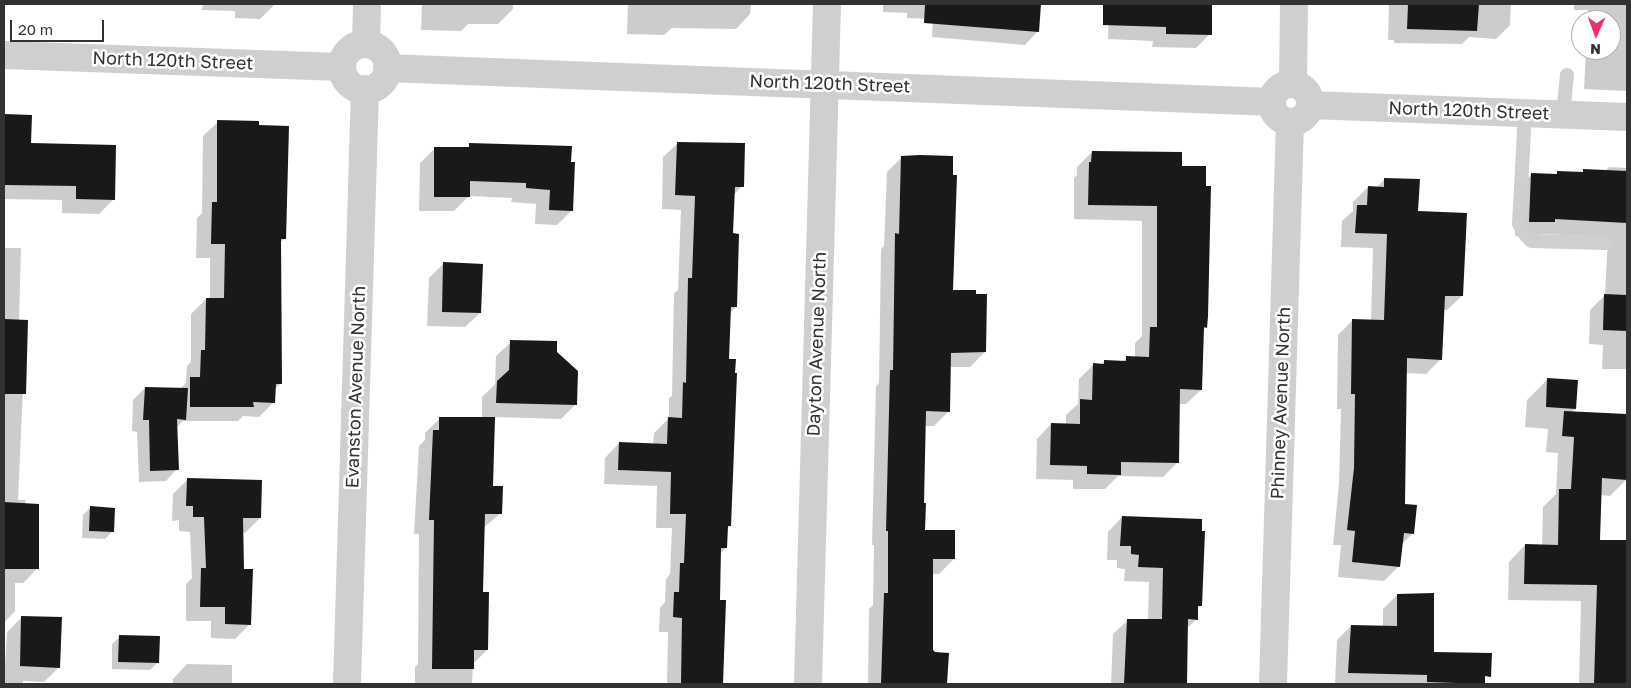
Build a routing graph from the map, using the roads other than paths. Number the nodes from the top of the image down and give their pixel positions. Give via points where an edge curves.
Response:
1 (367, 4) edge
2 (827, 4) edge
3 (1294, 4) edge
4 (366, 43) junction
5 (4, 55) edge
6 (341, 67) junction
7 (387, 68) junction
8 (1567, 75) dead end
9 (1292, 83) junction
10 (825, 84) junction
11 (365, 89) junction
12 (1272, 102) junction
13 (1525, 113) junction
14 (1300, 114) junction
15 (1563, 114) junction
16 (1627, 117) edge
17 (1605, 243) dead end
18 (347, 684) edge
19 (808, 684) edge
20 (1273, 684) edge

1 - 4 street
2 - 10 street, Dayton Avenue North
3 - 9 street
4 - 6 street via 350,48
4 - 7 street via 380,50
5 - 6 street, North 120th Street
6 - 11 street via 346,80 358,89
7 - 10 street, North 120th Street
7 - 11 street via 379,85
8 - 15 lane
9 - 12 street via 1276,91
9 - 14 street via 1305,88 1309,94
10 - 12 street, North 120th Street
10 - 19 street, Dayton Avenue North
11 - 18 street, Evanston Avenue North
12 - 14 street via 1275,114
13 - 14 street, North 120th Street
13 - 15 street, North 120th Street
13 - 17 lane via 1519,224 1524,234 1531,240
14 - 20 street, Phinney Avenue North
15 - 16 street, North 120th Street

